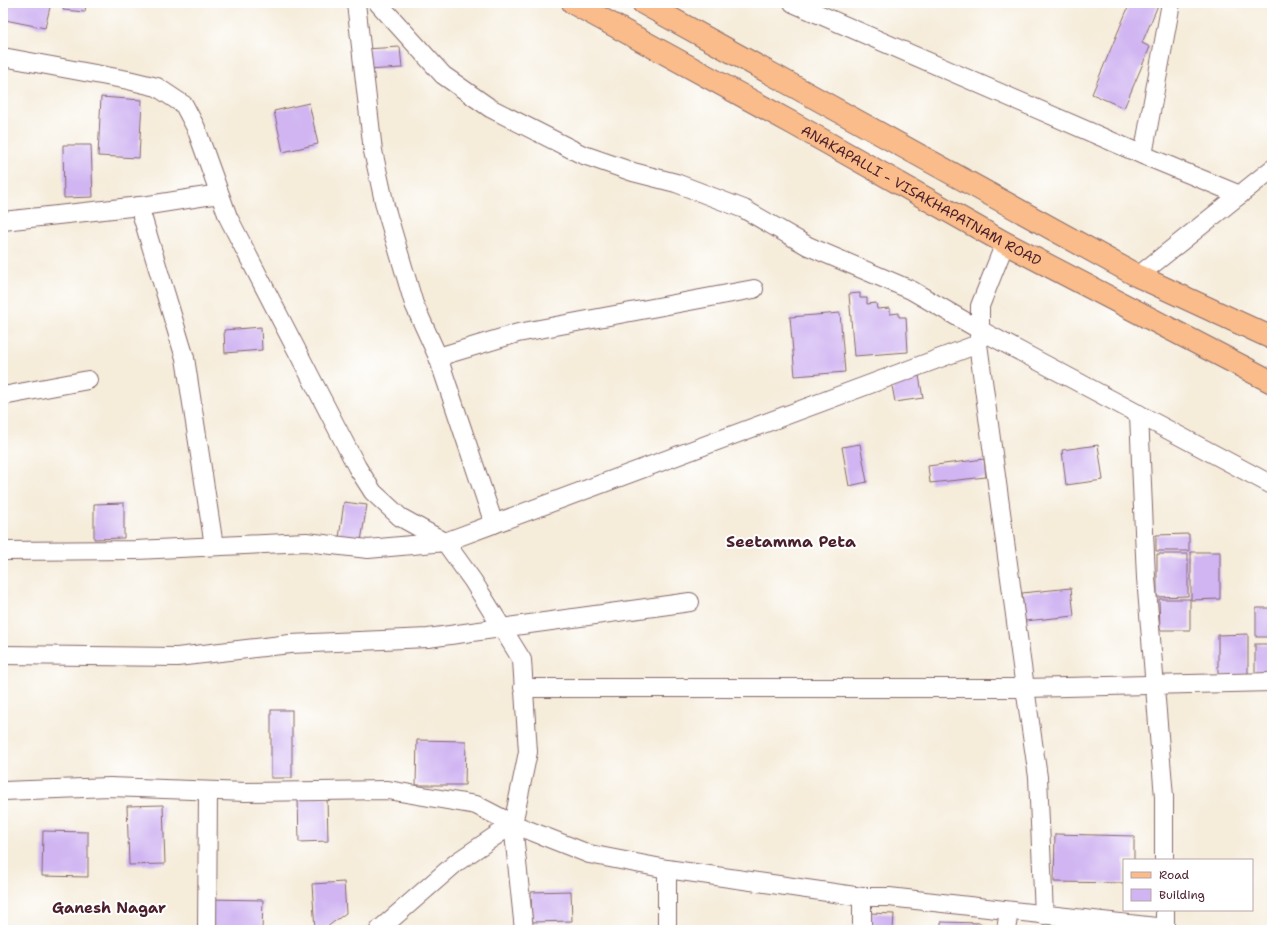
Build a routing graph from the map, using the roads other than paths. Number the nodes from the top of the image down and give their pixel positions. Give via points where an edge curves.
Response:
1 (356, 3) edge
2 (378, 3) edge
3 (573, 3) edge
4 (643, 3) edge
5 (793, 3) edge
6 (1171, 3) edge
7 (3, 57) edge
8 (1143, 155) junction
9 (1272, 169) edge
10 (219, 194) junction
11 (1240, 195) junction
12 (139, 206) junction
13 (3, 221) edge
14 (1005, 243) junction
15 (1138, 276) junction
16 (754, 289) dead end
17 (979, 337) junction
18 (1272, 338) edge
19 (438, 357) junction
20 (88, 380) dead end
21 (1272, 382) edge
22 (3, 396) edge
23 (1139, 414) junction
24 (1272, 485) edge
25 (494, 524) junction
26 (445, 542) junction
27 (214, 546) junction
28 (3, 551) edge
29 (690, 602) dead end
30 (502, 627) junction
31 (3, 655) edge
32 (1272, 682) edge
33 (1155, 684) junction
34 (524, 688) junction
35 (1025, 688) junction
36 (3, 791) edge
37 (208, 791) junction
38 (513, 824) junction
39 (1164, 859) edge
40 (667, 869) junction
41 (862, 897) junction
42 (1009, 911) junction
43 (1165, 911) edge
44 (1044, 915) junction
45 (1165, 929) edge
46 (207, 930) edge
47 (379, 930) edge
48 (524, 930) edge
49 (667, 930) edge
50 (862, 930) edge
51 (1006, 930) edge

1 - 19 street via 373,151 385,206 414,304
2 - 17 street via 443,75 490,108 581,154 633,172 676,183 744,209 808,246 911,290
3 - 14 main road, ANAKAPALLI - VISAKHAPATNAM ROAD
4 - 15 main road
5 - 8 street
6 - 8 street
7 - 10 street via 157,87 184,105 196,128
8 - 11 street
9 - 11 street
10 - 12 street
10 - 26 street via 228,217 353,460 373,492 400,517
11 - 15 street
12 - 13 street
12 - 27 street via 185,358
14 - 17 street via 980,306
14 - 21 main road, ANAKAPALLI - VISAKHAPATNAM ROAD
15 - 18 main road
16 - 19 street via 518,333
17 - 23 street
17 - 25 street
17 - 35 street
19 - 25 street
20 - 22 street
23 - 24 street
23 - 33 street via 1146,578
25 - 26 street
26 - 27 street via 368,550 306,542
26 - 30 street
27 - 28 street via 136,550
29 - 30 street
30 - 31 street via 428,638 290,644 177,657
30 - 34 street via 522,660
32 - 33 street
33 - 35 street
33 - 39 street via 1164,797
34 - 35 street
34 - 38 street via 528,752
35 - 44 street via 1038,777
36 - 37 street via 110,787
37 - 38 street via 388,790 476,805
37 - 46 street
38 - 40 street via 589,854
38 - 47 street via 457,862
38 - 48 street
40 - 41 street
40 - 49 street
41 - 42 street via 889,897
41 - 50 street
42 - 44 street
42 - 51 street
43 - 45 street
44 - 45 street

